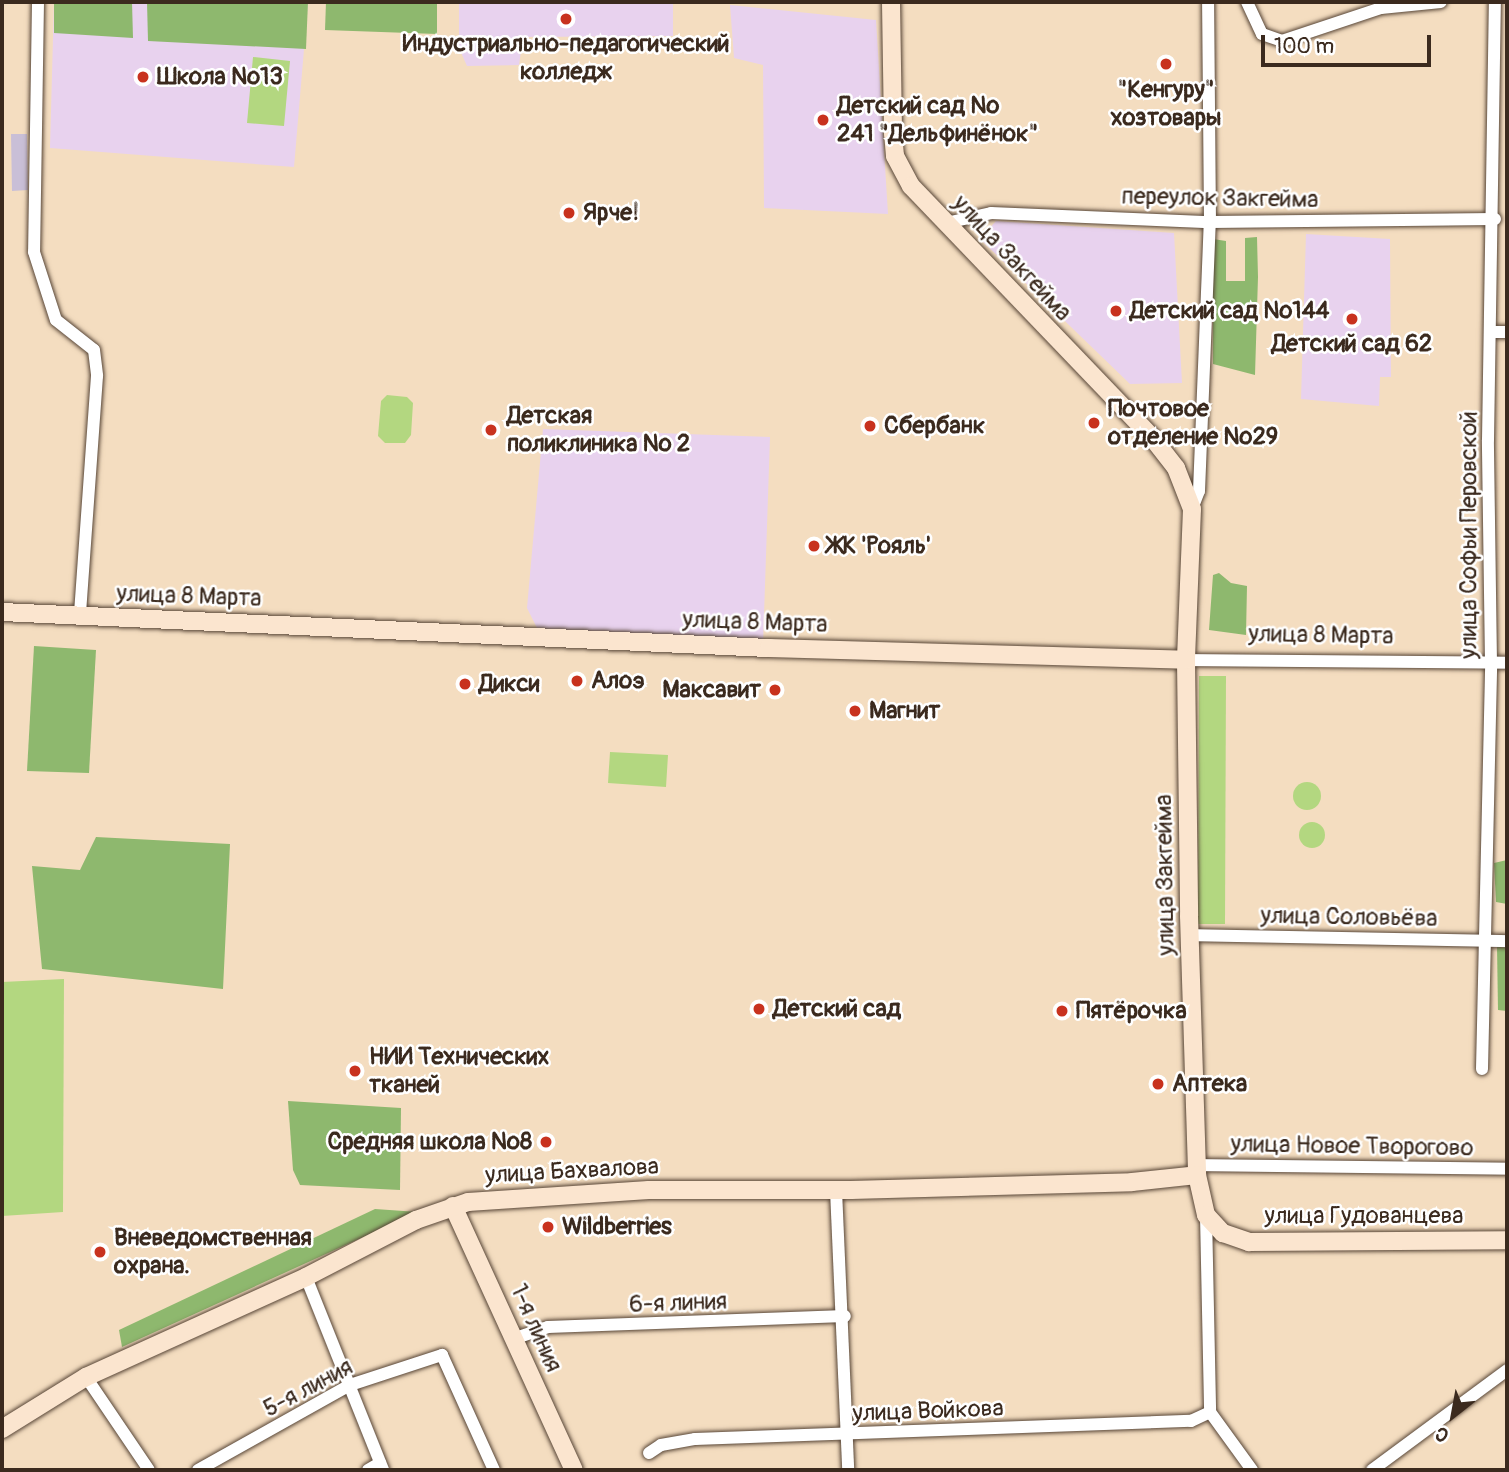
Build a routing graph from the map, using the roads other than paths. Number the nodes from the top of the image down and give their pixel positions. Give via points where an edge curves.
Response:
1 (38, 2) edge
2 (891, 2) edge
3 (1208, 2) edge
4 (1247, 2) edge
5 (1441, 2) edge
6 (1495, 2) edge
7 (1495, 219) junction
8 (1210, 222) junction
9 (946, 223) junction
10 (1492, 332) junction
11 (1507, 332) edge
12 (1192, 509) junction
13 (2, 612) edge
14 (80, 616) junction
15 (1186, 660) junction
16 (1507, 663) edge
17 (1491, 664) junction
18 (1190, 936) junction
19 (1485, 940) junction
20 (1507, 941) edge
21 (1482, 1069) dead end
22 (1507, 1169) edge
23 (1197, 1170) junction
24 (836, 1190) junction
25 (453, 1206) junction
26 (1206, 1215) junction
27 (1507, 1240) edge
28 (306, 1277) junction
29 (845, 1316) junction
30 (513, 1339) junction
31 (1507, 1370) edge
32 (86, 1377) junction
33 (350, 1385) junction
34 (1210, 1412) junction
35 (2, 1429) edge
36 (849, 1434) junction
37 (649, 1453) dead end
38 (381, 1467) edge
39 (149, 1470) edge
40 (198, 1470) edge
41 (368, 1470) edge
42 (494, 1470) edge
43 (574, 1470) edge
44 (848, 1470) edge
45 (1252, 1470) edge
46 (1372, 1470) edge

1 - 14 street via 34,252 56,320 94,350 97,376
2 - 9 street, улица Закгейма via 895,156 911,186
3 - 8 street, улица Закгейма
4 - 5 street via 1262,34 1282,41 1381,8
6 - 7 street, улица Софьи Перовской
7 - 8 street, переулок Закгейма
7 - 10 street, улица Софьи Перовской
8 - 9 street, переулок Закгейма via 991,213
8 - 12 street, улица Закгейма via 1199,491
9 - 12 street, улица Закгейма via 1151,436 1176,468
10 - 11 street
10 - 17 street, улица Софьи Перовской
12 - 15 street, улица Закгейма
13 - 14 street, улица 8 Марта
14 - 15 street, улица 8 Марта via 800,649
15 - 17 street, улица 8 Марта
15 - 18 street, улица Закгейма
16 - 17 street, улица 8 Марта
17 - 19 street, улица Софьи Перовской
18 - 19 street, улица Соловьёва
18 - 23 street, улица Закгейма
19 - 20 street, улица Соловьёва
19 - 21 street, улица Софьи Перовской
22 - 23 street, улица Новое Творогово
23 - 24 street, улица Бахвалова via 1132,1182
23 - 26 street, улица Закгейма
24 - 25 street, улица Бахвалова via 649,1189
24 - 29 street
25 - 28 street, улица Бахвалова
25 - 30 street, 1-я линия
26 - 27 street, улица Гудованцева via 1223,1233 1249,1242
26 - 34 street
28 - 32 street, улица Бахвалова
28 - 33 street
29 - 30 street, 6-я линия via 548,1327
29 - 36 street
30 - 43 street, 1-я линия
31 - 46 street
32 - 35 street, улица Бахвалова
32 - 39 street
33 - 38 street
33 - 40 street, 5-я линия
33 - 42 street, 5-я линия via 442,1355
34 - 36 street, улица Войкова via 1192,1422
34 - 45 street
36 - 37 street, улица Войкова via 695,1439 661,1445
36 - 44 street
38 - 41 street

